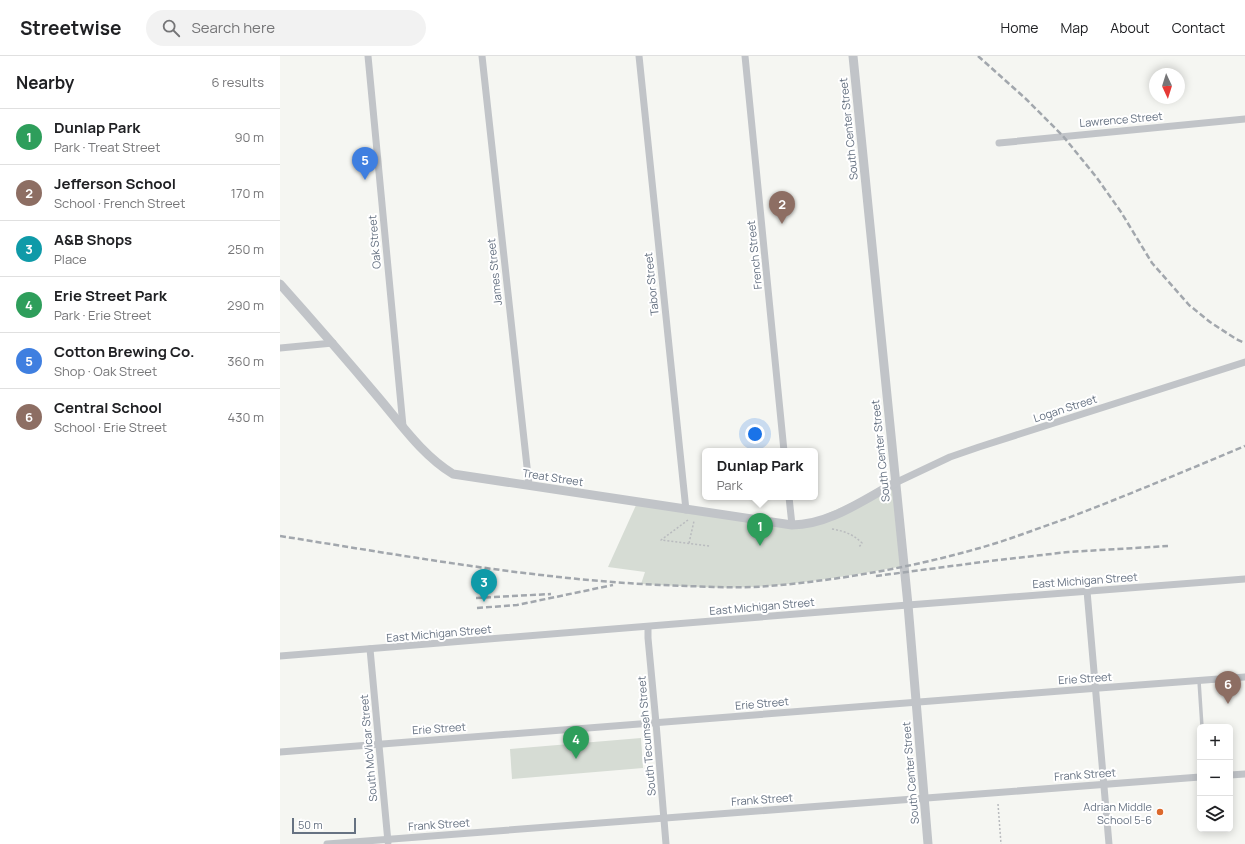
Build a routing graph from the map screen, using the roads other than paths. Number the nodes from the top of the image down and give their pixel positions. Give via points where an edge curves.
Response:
1 (368, 56) edge
2 (482, 56) edge
3 (639, 56) edge
4 (745, 56) edge
5 (853, 56) edge
6 (1245, 119) edge
7 (999, 143) dead end
8 (280, 284) edge
9 (333, 343) junction
10 (280, 348) edge
11 (1245, 362) edge
12 (403, 426) junction
13 (784, 448) edge
14 (895, 483) junction
15 (529, 485) junction
16 (789, 500) edge
17 (686, 510) junction
18 (792, 525) junction
19 (1245, 579) edge
20 (1087, 590) junction
21 (908, 605) junction
22 (648, 627) junction
23 (370, 649) junction
24 (280, 656) edge
25 (1245, 677) edge
26 (1199, 681) junction
27 (1096, 688) junction
28 (916, 702) junction
29 (656, 723) junction
30 (1202, 724) edge
31 (378, 744) junction
32 (280, 752) edge
33 (1245, 774) edge
34 (1233, 775) edge
35 (1197, 777) edge
36 (1104, 784) junction
37 (924, 797) junction
38 (664, 818) junction
39 (388, 842) edge
40 (326, 844) edge
41 (666, 844) edge
42 (928, 844) edge
43 (1109, 844) edge

1 - 12 street, Oak Street
2 - 15 street, James Street
3 - 17 street, Tabor Street
4 - 13 street, French Street
5 - 14 street, South Center Street
6 - 7 street, Lawrence Street
8 - 9 street, Treat Street
9 - 10 street
9 - 12 street, Treat Street
11 - 14 street, Logan Street via 950,457
12 - 15 street, Treat Street via 431,458 453,474
14 - 18 street, Treat Street via 836,515 814,523
14 - 21 street, South Center Street
15 - 17 street, Treat Street
16 - 18 street
17 - 18 street, Treat Street
19 - 20 street, East Michigan Street
20 - 21 street, East Michigan Street
20 - 27 street
21 - 22 street, East Michigan Street
21 - 28 street, South Center Street
22 - 23 street, East Michigan Street
22 - 29 street, South Tecumseh Street
23 - 24 street, East Michigan Street
23 - 31 street, South McVicar Street
25 - 26 street, Erie Street
26 - 27 street, Erie Street
26 - 30 lane
27 - 28 street, Erie Street
27 - 36 street
28 - 29 street, Erie Street
28 - 37 street, South Center Street
29 - 31 street, Erie Street
29 - 38 street, South Tecumseh Street
31 - 32 street, Erie Street
31 - 39 street, South McVicar Street
33 - 34 street
35 - 36 street, Frank Street
36 - 37 street, Frank Street
36 - 43 street
37 - 38 street, Frank Street
37 - 42 street, South Center Street
38 - 39 street, Frank Street
38 - 41 street, South Tecumseh Street
39 - 40 street, Frank Street

